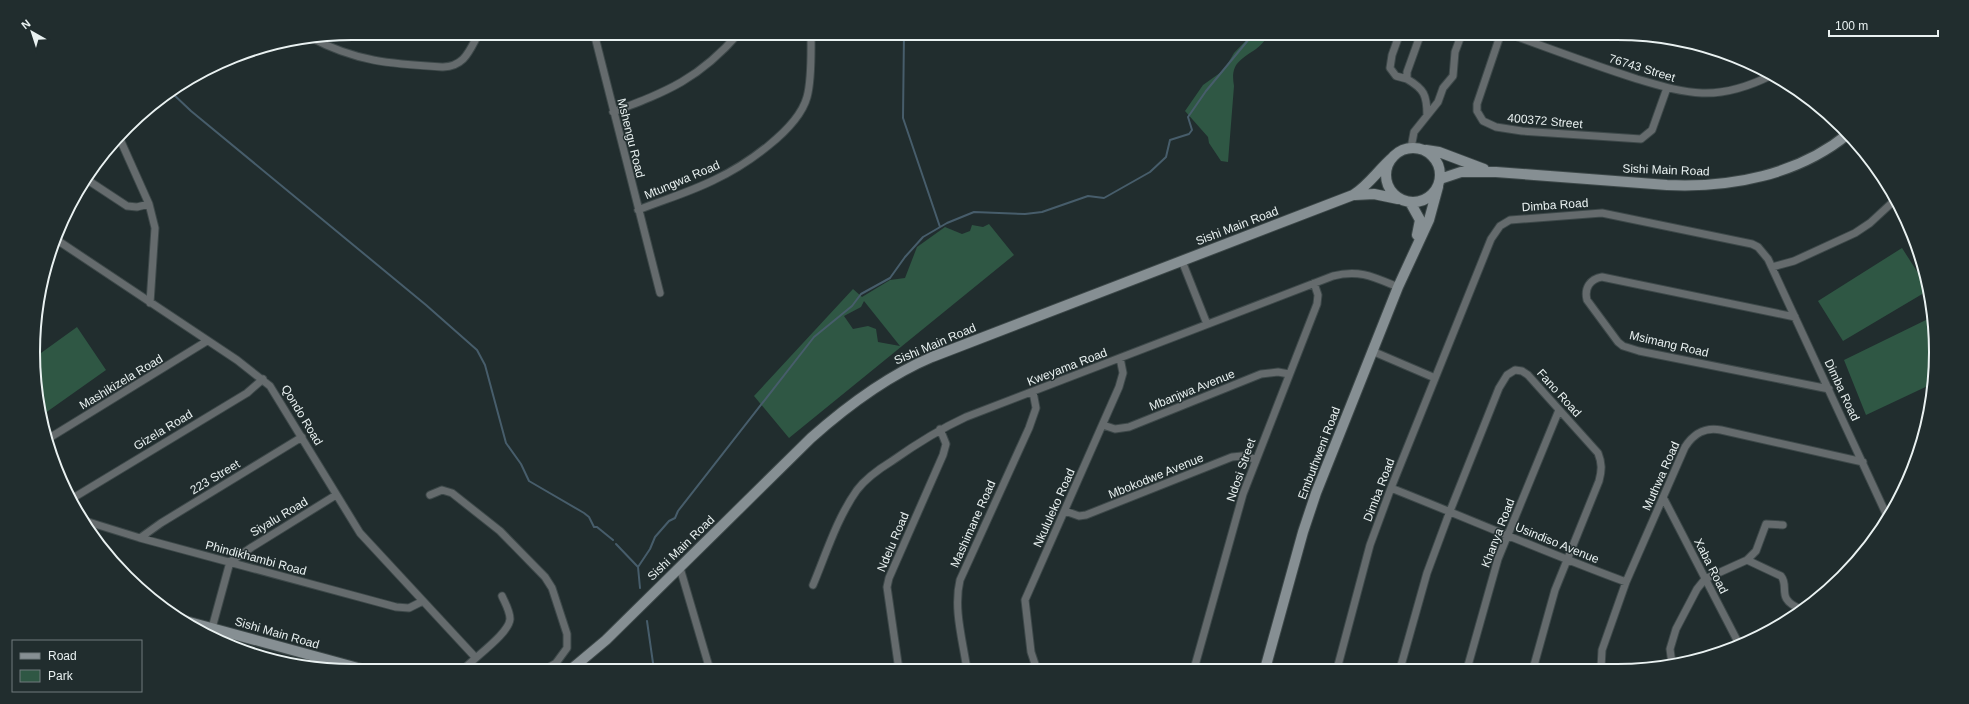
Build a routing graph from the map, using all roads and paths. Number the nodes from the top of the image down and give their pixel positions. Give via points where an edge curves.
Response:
1 (475, 40) edge
2 (596, 40) edge
3 (732, 40) edge
4 (811, 40) edge
5 (1397, 40) edge
6 (1418, 40) edge
7 (1459, 40) edge
8 (1499, 40) edge
9 (1527, 40) edge
10 (320, 42) edge
11 (1766, 78) edge
12 (1407, 79) junction
13 (1667, 88) junction
14 (613, 112) junction
15 (1427, 115) junction
16 (1844, 137) edge
17 (120, 142) edge
18 (1411, 148) junction
19 (1423, 149) junction
20 (1393, 157) junction
21 (1496, 172) junction
22 (91, 182) edge
23 (1439, 183) junction
24 (1353, 195) junction
25 (1400, 199) junction
26 (1410, 202) junction
27 (148, 204) junction
28 (1891, 204) edge
29 (638, 210) junction
30 (61, 242) edge
31 (1413, 251) junction
32 (1182, 261) junction
33 (1772, 267) junction
34 (1314, 284) junction
35 (1398, 287) junction
36 (660, 294) dead end
37 (150, 302) junction
38 (1795, 317) junction
39 (1207, 324) junction
40 (207, 341) junction
41 (1372, 351) junction
42 (1120, 358) junction
43 (1289, 374) junction
44 (1435, 378) junction
45 (263, 379) junction
46 (1829, 389) junction
47 (1033, 392) junction
48 (1559, 410) junction
49 (1103, 425) junction
50 (940, 429) junction
51 (52, 436) edge
52 (302, 437) junction
53 (1255, 459) junction
54 (1863, 462) junction
55 (1391, 488) junction
56 (336, 495) junction
57 (430, 495) dead end
58 (76, 496) edge
59 (1663, 498) junction
60 (1886, 509) edge
61 (1065, 511) junction
62 (1450, 511) junction
63 (92, 523) edge
64 (1783, 525) dead end
65 (1508, 534) junction
66 (140, 538) junction
67 (1566, 560) junction
68 (1747, 560) junction
69 (230, 562) junction
70 (680, 568) junction
71 (1705, 579) junction
72 (1626, 582) junction
73 (813, 585) dead end
74 (502, 596) dead end
75 (423, 601) junction
76 (1797, 606) edge
77 (202, 625) edge
78 (212, 628) junction
79 (1737, 640) edge
80 (475, 657) junction
81 (1671, 659) edge
82 (318, 662) edge
83 (468, 664) edge
84 (556, 664) edge
85 (576, 664) edge
86 (708, 664) edge
87 (898, 664) edge
88 (966, 664) edge
89 (1035, 664) edge
90 (1195, 664) edge
91 (1266, 664) edge
92 (1338, 664) edge
93 (1401, 664) edge
94 (1468, 664) edge
95 (1533, 664) edge
96 (1601, 664) edge

1 - 10 street via 465,58 452,67 365,59
2 - 14 street, Mshengu Road
3 - 14 street via 708,66 684,82
4 - 29 street, Mtungwa Road via 808,96 790,125 735,168 714,180
5 - 12 street via 1390,68 1396,76
6 - 12 street
7 - 15 street via 1455,52 1453,76
8 - 13 street, 400372 Street via 1477,104 1479,116 1492,126 1522,131 1641,138 1652,130
9 - 13 street, 76743 Street
11 - 13 street, 76743 Street via 1728,92 1697,93
12 - 15 street via 1422,89
14 - 29 street, Mshengu Road
15 - 18 street via 1414,132
16 - 21 street, Sishi Main Road via 1798,163 1771,174 1721,185 1668,185
17 - 27 street
18 - 19 street
18 - 20 street via 1401,150
19 - 21 street, Sishi Main Road
19 - 23 street via 1437,161 1440,170
20 - 24 street, Sishi Main Road via 1368,185
20 - 25 street via 1386,175 1392,193
21 - 23 street, Sishi Main Road via 1461,172
22 - 27 street via 127,206
23 - 26 street via 1426,199
23 - 31 street, Embuthweni Road via 1429,220
24 - 25 street, Sishi Main Road via 1374,194
24 - 32 street, Sishi Main Road
25 - 26 street
26 - 31 street, Embuthweni Road via 1420,220
27 - 37 street via 156,238
28 - 33 street via 1870,224 1855,233 1794,261
29 - 36 street, Mshengu Road
30 - 37 street, Qondo Road
31 - 35 street, Embuthweni Road
32 - 39 street
32 - 70 street, Sishi Main Road via 932,357 896,374 827,423
33 - 38 street, Dimba Road
33 - 44 street, Dimba Road via 1762,251 1752,244 1620,216 1595,213 1510,220 1500,226 1491,239
34 - 35 street, Kweyama Road via 1346,272 1356,272
34 - 39 street, Kweyama Road
34 - 43 street, Ndosi Street via 1318,294 1317,304
35 - 41 street, Embuthweni Road
37 - 40 street, Qondo Road
38 - 46 street, Dimba Road
38 - 46 street, Msimang Road via 1602,278 1593,280 1586,288 1585,294 1586,300 1622,346
39 - 42 street, Kweyama Road
40 - 45 street, Qondo Road
40 - 51 street, Mashikizela Road
41 - 44 street
41 - 91 street, Embuthweni Road via 1303,532
42 - 47 street, Kweyama Road
42 - 49 street, Nkululeko Road via 1122,380
43 - 49 street, Mbanjwa Avenue via 1262,374 1129,427 1115,429
43 - 53 street, Ndosi Street
44 - 55 street, Dimba Road
45 - 52 street, Qondo Road via 275,391
45 - 58 street, Gizela Road via 247,393
46 - 54 street, Dimba Road
47 - 50 street, Kweyama Road
47 - 88 street, Mashimane Road via 1036,408 1029,428 960,580 957,593
48 - 62 street, Fano Road via 1524,372 1515,370 1507,375 1499,388
48 - 65 street, Khanya Road
48 - 67 street, Fano Road via 1598,453 1602,462 1599,481
49 - 61 street, Nkululeko Road
50 - 73 street, Kweyama Road via 878,470 857,490 838,526
50 - 87 street, Ndelu Road via 946,444 943,455 904,539 887,587
52 - 56 street, Qondo Road
52 - 66 street, 223 Street
53 - 61 street, Mbokodwe Avenue via 1232,457 1086,515 1079,516
53 - 90 street, Ndosi Street via 1232,529
54 - 59 street, Muthwa Road via 1707,429 1690,438
54 - 60 street, Dimba Road
55 - 62 street, Usindiso Avenue
55 - 92 street, Dimba Road via 1370,545
56 - 69 street, Siyalu Road
56 - 75 street, Qondo Road via 360,533
57 - 84 street via 442,490 452,493 500,531 549,583 559,604 567,634 566,648
59 - 71 street, Xaba Road
59 - 72 street, Muthwa Road
61 - 89 street, Nkululeko Road via 1025,600 1031,652
62 - 65 street, Usindiso Avenue
62 - 93 street, Fano Road via 1427,573
63 - 66 street, Phindikhambi Road
64 - 68 street via 1766,524 1756,551
65 - 67 street, Usindiso Avenue
65 - 94 street, Khanya Road
66 - 69 street, Phindikhambi Road
67 - 72 street, Usindiso Avenue
67 - 95 street, Fano Road
68 - 71 street
68 - 76 street via 1781,576 1783,593
69 - 75 street, Phindikhambi Road via 396,607 409,608
69 - 78 street
70 - 85 street, Sishi Main Road via 606,640
70 - 86 street
71 - 79 street, Xaba Road
71 - 81 street via 1688,602 1676,629 1670,649
72 - 96 street, Muthwa Road via 1602,650
74 - 80 street via 508,610 509,625
75 - 80 street, Qondo Road
77 - 78 street, Sishi Main Road
78 - 82 street, Sishi Main Road
80 - 83 street

